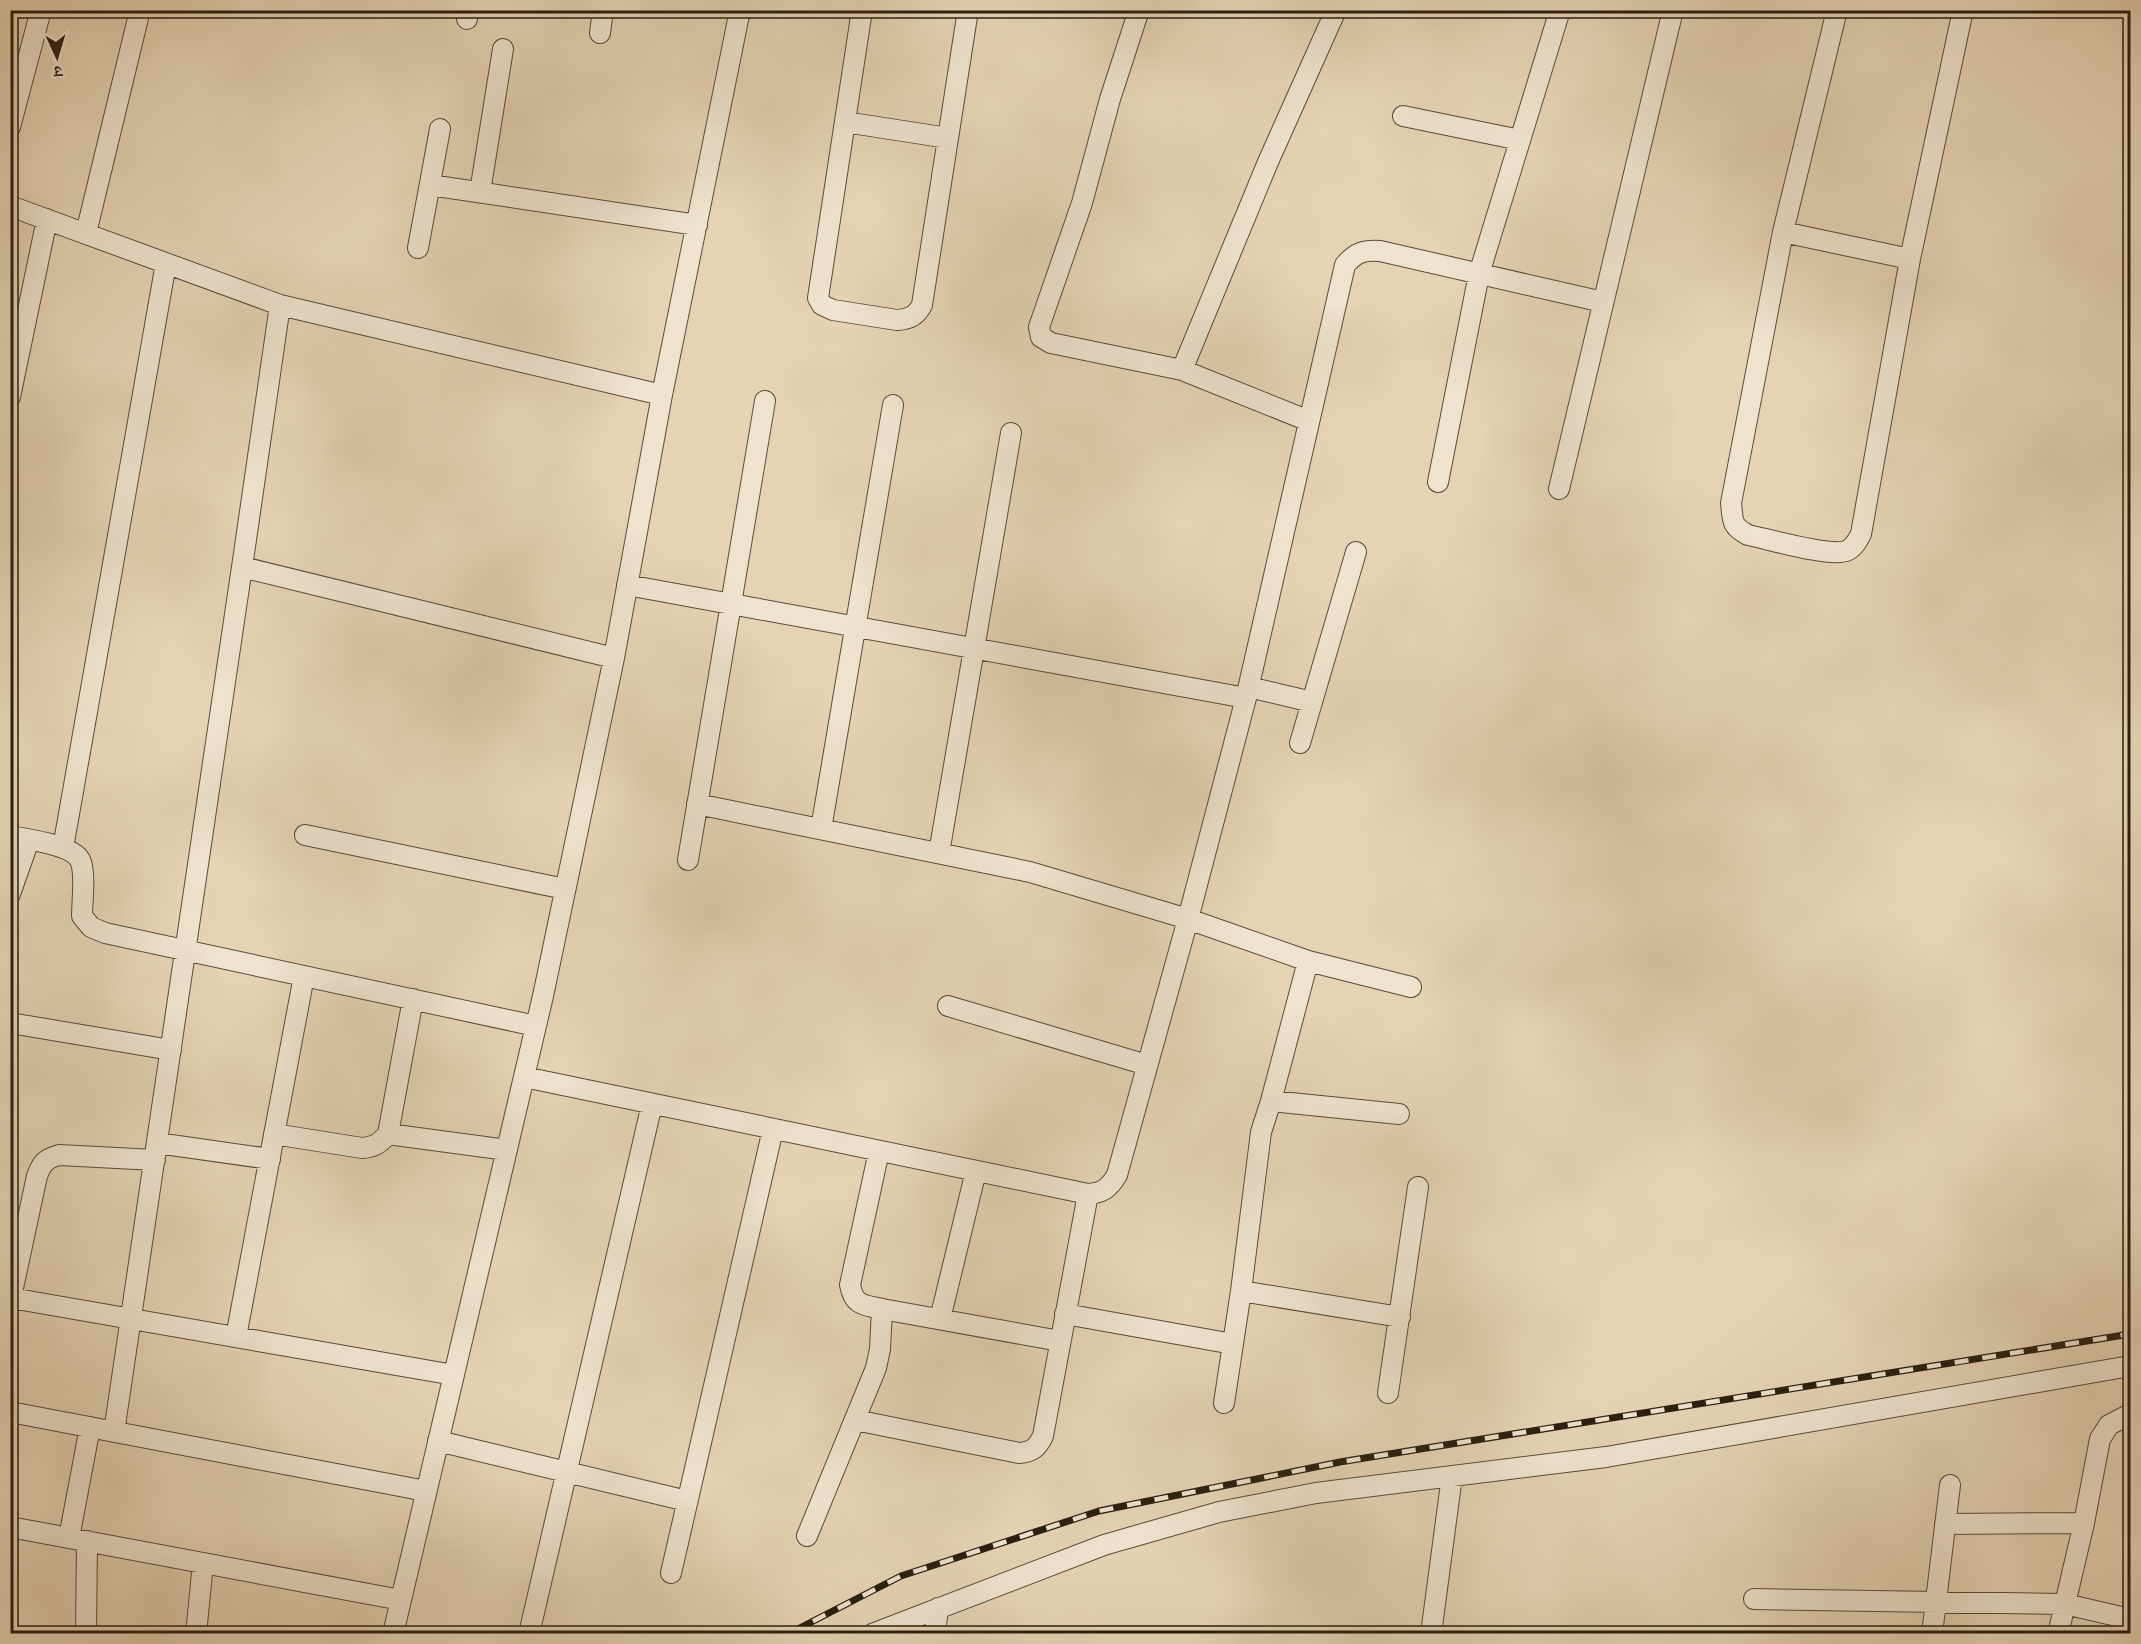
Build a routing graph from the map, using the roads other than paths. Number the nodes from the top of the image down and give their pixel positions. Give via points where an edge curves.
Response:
1 (41, 10) edge
2 (141, 10) edge
3 (603, 10) edge
4 (740, 10) edge
5 (862, 10) edge
6 (968, 10) edge
7 (1139, 10) edge
8 (1336, 10) edge
9 (1560, 10) edge
10 (1673, 10) edge
11 (1837, 10) edge
12 (1964, 10) edge
13 (600, 33) dead end
14 (503, 49) dead end
15 (1402, 116) dead end
16 (845, 122) junction
17 (10, 127) edge
18 (440, 129) dead end
19 (948, 138) junction
20 (1520, 140) junction
21 (430, 185) junction
22 (480, 192) junction
23 (10, 206) edge
24 (47, 219) junction
25 (697, 225) junction
26 (1783, 232) junction
27 (86, 233) junction
28 (418, 248) dead end
29 (1910, 259) junction
30 (166, 263) junction
31 (1479, 274) junction
32 (1603, 302) junction
33 (280, 305) junction
34 (1182, 370) junction
35 (662, 394) junction
36 (10, 397) edge
37 (765, 401) dead end
38 (893, 405) dead end
39 (1310, 422) junction
40 (1011, 433) dead end
41 (1438, 482) dead end
42 (1559, 489) dead end
43 (1356, 552) dead end
44 (242, 567) junction
45 (627, 585) junction
46 (731, 604) junction
47 (855, 627) junction
48 (974, 649) junction
49 (614, 658) junction
50 (1248, 692) junction
51 (1312, 702) junction
52 (1300, 743) dead end
53 (697, 804) junction
54 (821, 829) junction
55 (305, 835) dead end
56 (20, 838) edge
57 (63, 848) junction
58 (939, 853) junction
59 (688, 860) dead end
60 (565, 889) junction
61 (10, 894) edge
62 (1188, 919) junction
63 (186, 951) junction
64 (1308, 961) junction
65 (304, 976) junction
66 (1411, 987) dead end
67 (413, 999) junction
68 (948, 1006) dead end
69 (10, 1023) edge
70 (536, 1026) junction
71 (171, 1050) junction
72 (1148, 1065) junction
73 (524, 1077) junction
74 (1271, 1101) junction
75 (652, 1104) junction
76 (1399, 1114) dead end
77 (773, 1129) junction
78 (274, 1134) junction
79 (388, 1134) junction
80 (507, 1150) junction
81 (156, 1151) junction
82 (879, 1151) junction
83 (270, 1158) junction
84 (976, 1171) junction
85 (1418, 1187) dead end
86 (1088, 1194) junction
87 (1241, 1292) junction
88 (11, 1300) edge
89 (882, 1309) junction
90 (1065, 1314) junction
91 (1400, 1317) junction
92 (131, 1319) junction
93 (940, 1319) junction
94 (236, 1337) junction
95 (1060, 1341) junction
96 (1233, 1344) junction
97 (2130, 1366) edge
98 (454, 1375) junction
99 (1388, 1394) dead end
100 (1224, 1403) dead end
101 (10, 1412) edge
102 (2130, 1414) edge
103 (855, 1420) junction
104 (90, 1427) junction
105 (114, 1432) junction
106 (438, 1441) junction
107 (567, 1472) junction
108 (1452, 1476) junction
109 (1950, 1485) dead end
110 (426, 1491) junction
111 (687, 1501) junction
112 (2084, 1523) junction
113 (1945, 1524) junction
114 (10, 1527) edge
115 (807, 1536) dead end
116 (78, 1539) junction
117 (203, 1563) junction
118 (670, 1573) dead end
119 (1754, 1599) dead end
120 (401, 1600) junction
121 (1936, 1602) junction
122 (2065, 1604) junction
123 (938, 1608) junction
124 (2130, 1619) edge
125 (86, 1634) edge
126 (196, 1634) edge
127 (393, 1634) edge
128 (529, 1634) edge
129 (872, 1634) edge
130 (935, 1634) edge
131 (1431, 1634) edge
132 (1932, 1634) edge
133 (2058, 1634) edge

1 - 17 street
2 - 27 street
3 - 13 street
4 - 25 street
5 - 16 street
6 - 19 street
7 - 34 street via 1082,203 1039,327 1041,337 1051,343
8 - 34 street
9 - 20 street
10 - 32 street
11 - 26 street
12 - 29 street
14 - 22 street
15 - 20 street
16 - 19 street
16 - 19 street via 818,297 822,305 833,310 897,320 918,314 922,305
18 - 21 street
20 - 31 street
21 - 22 street
21 - 28 street
22 - 25 street
23 - 24 street
24 - 27 street
24 - 36 street
25 - 35 street
26 - 29 street
26 - 29 street via 1731,503 1736,528 1748,535 1830,552 1846,551 1855,545 1861,534
27 - 30 street
30 - 33 street
30 - 57 street
31 - 32 street
31 - 39 street via 1380,251 1354,254 1345,265
31 - 41 street
32 - 42 street
33 - 35 street
33 - 44 street
34 - 39 street
35 - 45 street
37 - 46 street
38 - 47 street
39 - 50 street
40 - 48 street
43 - 51 street
44 - 49 street
44 - 63 street
45 - 46 street
45 - 49 street
46 - 47 street
46 - 53 street
47 - 48 street
47 - 54 street
48 - 50 street
48 - 58 street
49 - 60 street
50 - 51 street
50 - 62 street
51 - 52 street
53 - 54 street
53 - 59 street
54 - 58 street
55 - 60 street
56 - 57 street
56 - 61 street
57 - 63 street via 80,860 82,916 91,927
58 - 62 street via 1030,872
60 - 70 street
62 - 64 street
62 - 72 street
63 - 65 street
63 - 71 street
64 - 66 street
64 - 74 street
65 - 67 street
65 - 78 street
67 - 70 street
67 - 79 street
68 - 72 street
69 - 71 street
70 - 73 street
71 - 81 street
72 - 86 street via 1117,1175 1110,1187
73 - 75 street
73 - 80 street
74 - 76 street
74 - 87 street via 1261,1132
75 - 77 street
75 - 107 street
77 - 82 street
77 - 111 street
78 - 79 street via 362,1148 371,1148
78 - 83 street
79 - 80 street
80 - 98 street
81 - 83 street
81 - 88 street via 59,1155 41,1164
81 - 92 street
82 - 84 street
82 - 89 street via 850,1285 852,1297 860,1304
83 - 94 street
84 - 86 street
84 - 93 street
85 - 91 street
86 - 90 street
87 - 91 street
87 - 96 street
88 - 92 street
89 - 93 street
89 - 103 street via 876,1368
90 - 95 street
90 - 96 street
91 - 99 street
92 - 94 street
92 - 105 street
93 - 95 street
94 - 98 street
95 - 103 street via 1043,1436 1029,1452 1019,1454
96 - 100 street
97 - 108 street via 1606,1457
98 - 106 street
101 - 104 street
102 - 112 street via 2109,1425 2100,1439
103 - 115 street
104 - 105 street
104 - 116 street
105 - 110 street
106 - 107 street
106 - 110 street
107 - 111 street
107 - 128 street
108 - 123 street via 1316,1493 1219,1512 1104,1545
108 - 131 street
109 - 113 street
110 - 120 street
111 - 118 street
112 - 113 street
112 - 122 street
113 - 121 street
114 - 116 street
116 - 117 street
116 - 125 street
117 - 120 street
117 - 126 street
119 - 121 street
120 - 127 street
121 - 122 street
121 - 132 street
122 - 124 street
122 - 133 street
123 - 129 street
123 - 130 street

